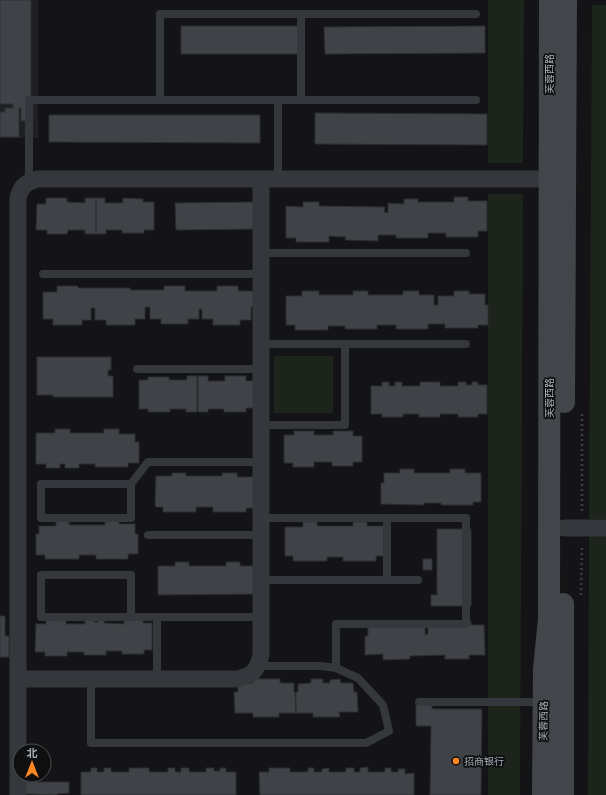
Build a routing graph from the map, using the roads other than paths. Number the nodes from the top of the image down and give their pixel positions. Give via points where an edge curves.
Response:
1 (550, 0) edge
2 (566, 0) edge
3 (301, 14) junction
4 (476, 14) dead end
5 (160, 100) junction
6 (278, 100) junction
7 (301, 100) junction
8 (476, 100) dead end
9 (270, 179) junction
10 (557, 179) junction
11 (29, 181) junction
12 (261, 253) junction
13 (466, 253) dead end
14 (43, 274) dead end
15 (261, 274) junction
16 (261, 344) junction
17 (345, 344) junction
18 (466, 344) dead end
19 (137, 369) dead end
20 (261, 369) junction
21 (261, 425) junction
22 (261, 462) junction
23 (131, 484) junction
24 (261, 518) junction
25 (387, 518) junction
26 (564, 528) junction
27 (606, 528) edge
28 (148, 535) dead end
29 (261, 535) junction
30 (261, 580) junction
31 (387, 580) junction
32 (418, 580) dead end
33 (131, 617) junction
34 (157, 617) junction
35 (261, 617) junction
36 (258, 666) junction
37 (336, 668) junction
38 (18, 679) junction
39 (91, 679) junction
40 (157, 679) junction
41 (419, 702) dead end
42 (543, 702) junction
43 (18, 795) edge
44 (543, 795) edge
45 (563, 795) edge

1 - 10 main road, 芙蓉西路
2 - 10 main road, 芙蓉西路
3 - 4 lane
3 - 5 lane via 160,14
3 - 7 lane
5 - 6 lane
5 - 11 lane via 29,100
6 - 7 lane
6 - 9 lane
7 - 8 lane
9 - 10 street
9 - 11 street
9 - 12 street
10 - 26 main road, 芙蓉西路
10 - 42 main road, 芙蓉西路 via 549,619
11 - 38 street via 20,191 18,198
12 - 13 lane
12 - 15 street
14 - 15 lane
15 - 16 street
16 - 17 lane
16 - 20 street
17 - 18 lane
17 - 21 lane via 345,425
19 - 20 lane
20 - 21 street
21 - 22 street
22 - 23 lane via 148,462
22 - 24 street
23 - 23 lane via 41,484 41,518 131,518
24 - 25 lane
24 - 29 street
25 - 31 lane
25 - 37 lane via 466,518 466,624 336,624
26 - 27 street
26 - 45 main road, 芙蓉西路
28 - 29 lane
29 - 30 street
30 - 31 lane
30 - 35 street
31 - 32 lane
33 - 33 lane via 41,617 41,575 131,575
33 - 34 lane
34 - 35 lane
34 - 40 lane
35 - 36 street via 261,654
36 - 37 lane
36 - 40 street via 246,677 236,679
37 - 39 lane via 358,678 383,705 389,731 366,743 91,743
38 - 39 street
38 - 43 street
39 - 40 street
41 - 42 lane
42 - 44 main road, 芙蓉西路

